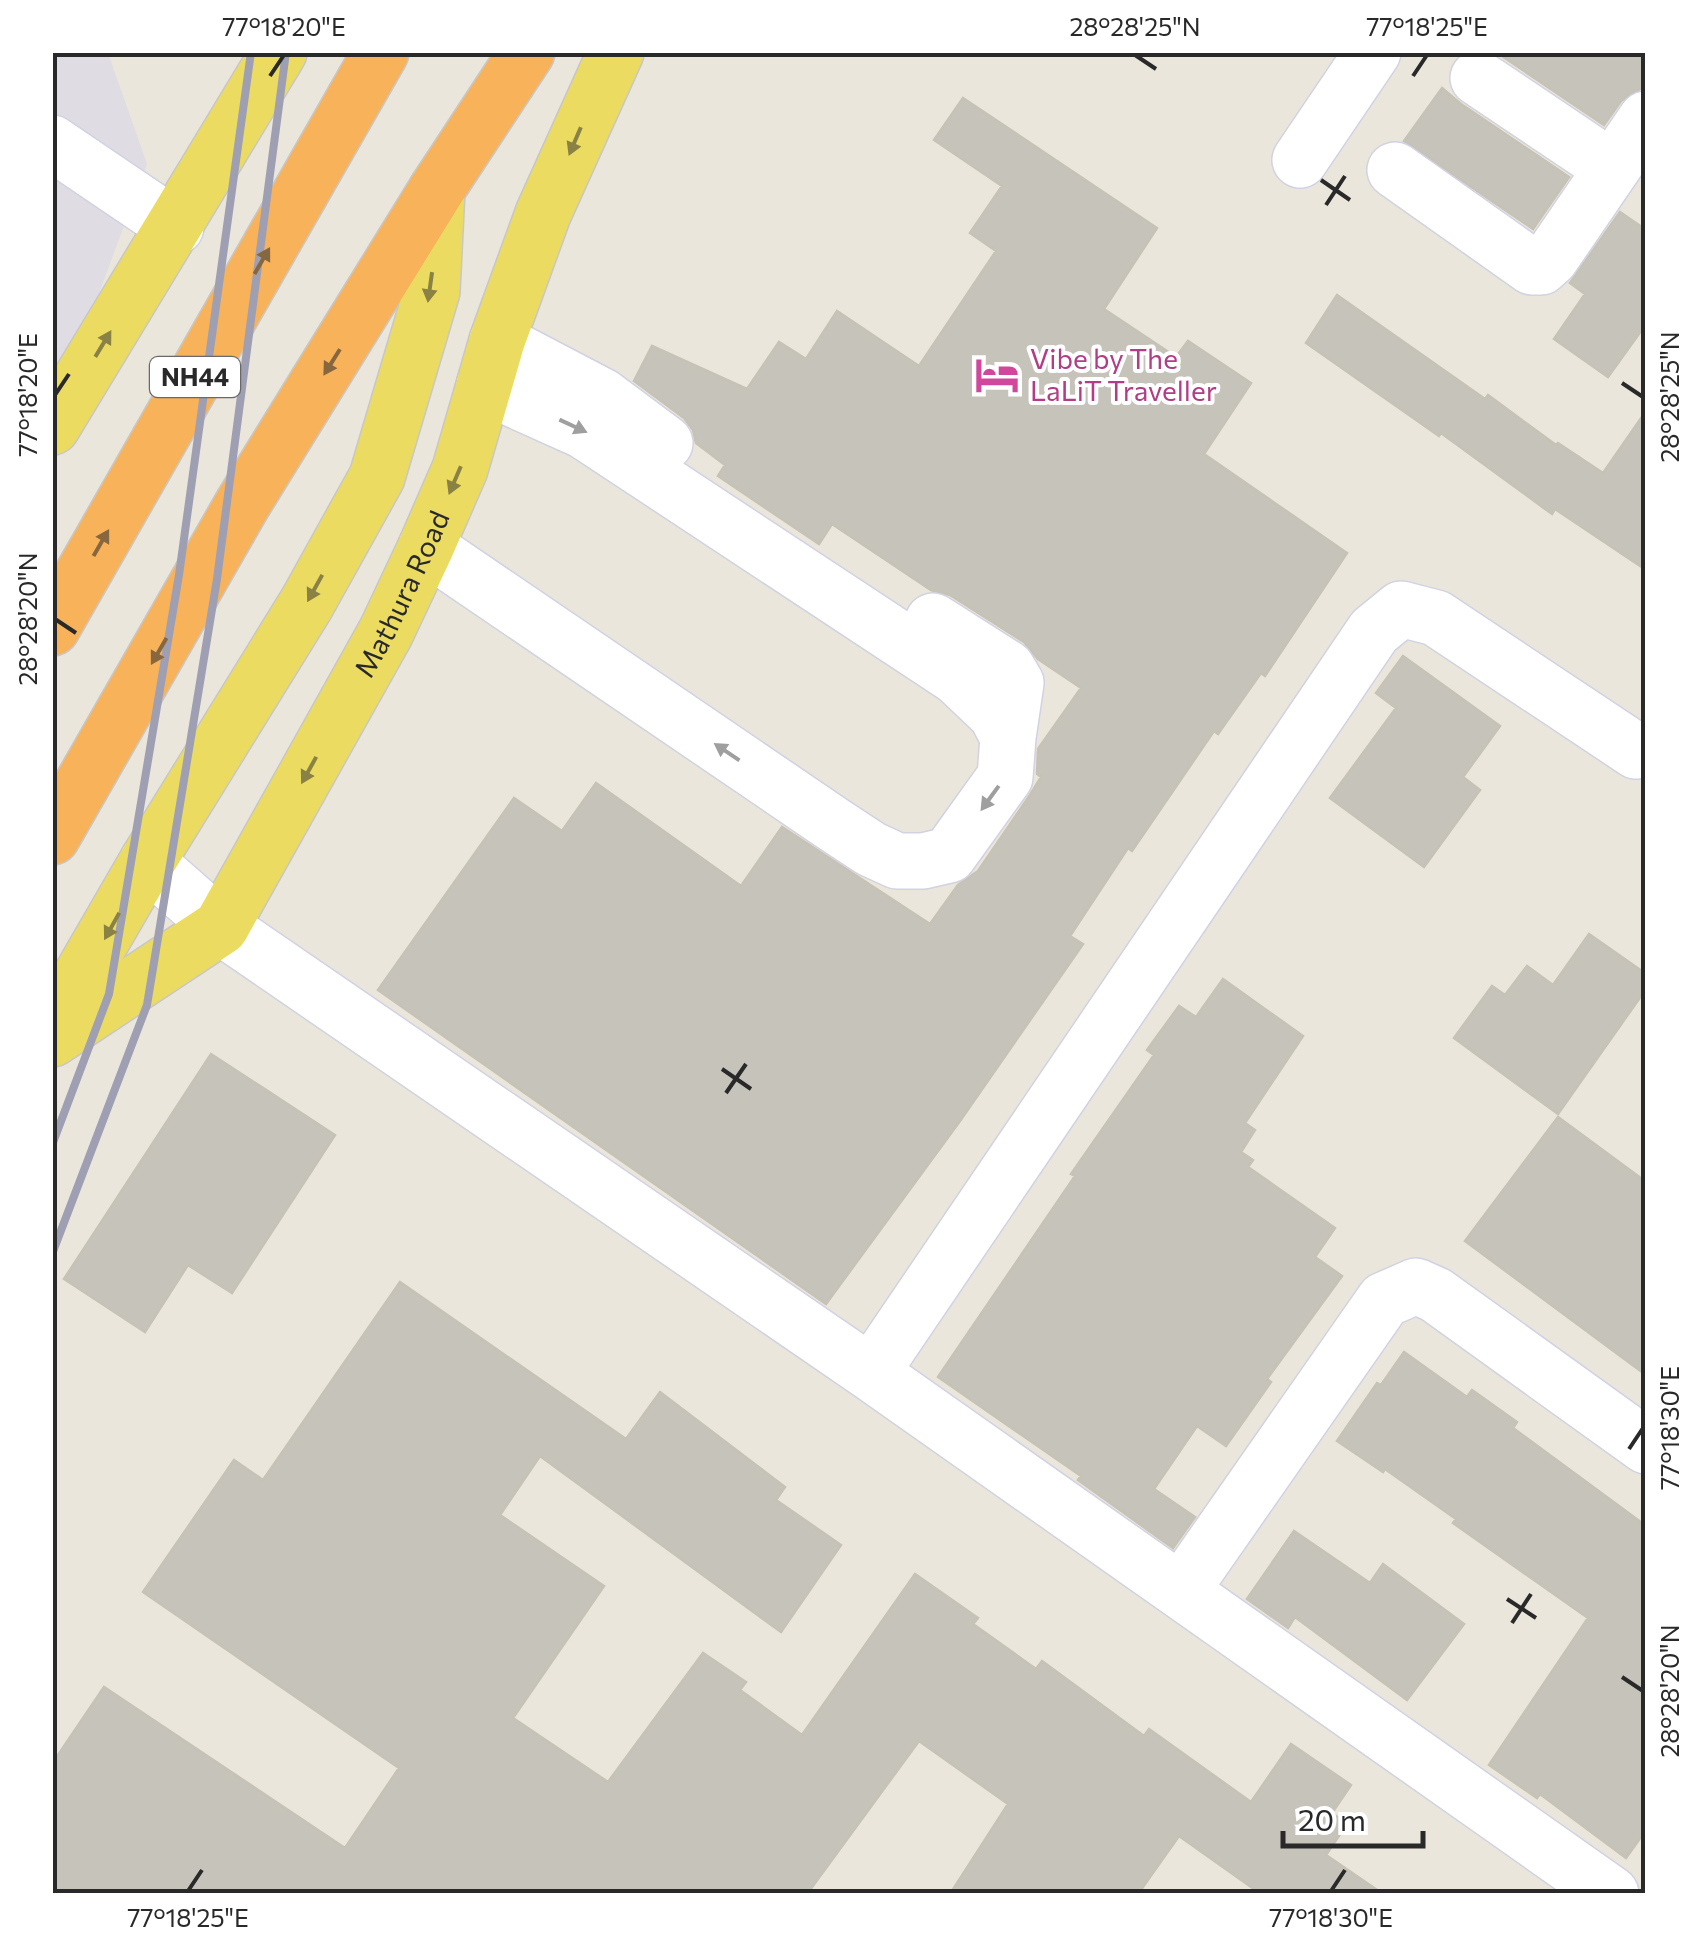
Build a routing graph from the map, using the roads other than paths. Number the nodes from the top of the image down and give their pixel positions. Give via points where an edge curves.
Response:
1 (278, 52) edge
2 (381, 52) edge
3 (526, 52) edge
4 (616, 52) edge
5 (1373, 52) edge
6 (1478, 78) dead end
7 (1646, 119) edge
8 (52, 143) edge
9 (1300, 160) dead end
10 (1612, 168) junction
11 (1395, 170) dead end
12 (437, 190) junction
13 (176, 226) junction
14 (490, 364) junction
15 (52, 427) edge
16 (727, 489) dead end
17 (426, 547) junction
18 (803, 552) dead end
19 (52, 628) edge
20 (1008, 737) junction
21 (1636, 752) dead end
22 (52, 837) edge
23 (146, 862) junction
24 (221, 927) junction
25 (52, 1026) edge
26 (52, 1039) edge
27 (871, 1373) junction
28 (1646, 1446) edge
29 (1181, 1591) junction
30 (1551, 1877) edge
31 (1611, 1894) edge

1 - 13 main road
19 -> 2 highway, NH44
3 - 12 highway
4 -> 14 main road, Mathura Road via 543,214
5 - 9 street
6 - 10 street
7 - 10 street
8 - 13 street
10 - 11 street via 1541,267
12 -> 22 highway via 242,505
12 -> 23 main road via 432,291 376,477 308,603
15 -> 13 main road
14 - 16 street via 602,396
14 -> 17 main road, Mathura Road via 460,468
14 -> 20 street via 957,677 996,714
20 -> 17 street via 1005,777 949,855 897,861
17 -> 24 main road, Mathura Road via 386,632
18 - 20 street via 832,560 1007,668 1016,684
21 - 27 street via 1436,618 1400,609 1388,618
23 - 24 street
23 -> 25 main road
24 - 26 main road, Mathura Road
24 - 27 street
27 - 29 street
28 - 29 street via 1416,1286 1384,1300
29 - 30 street
30 - 31 street

